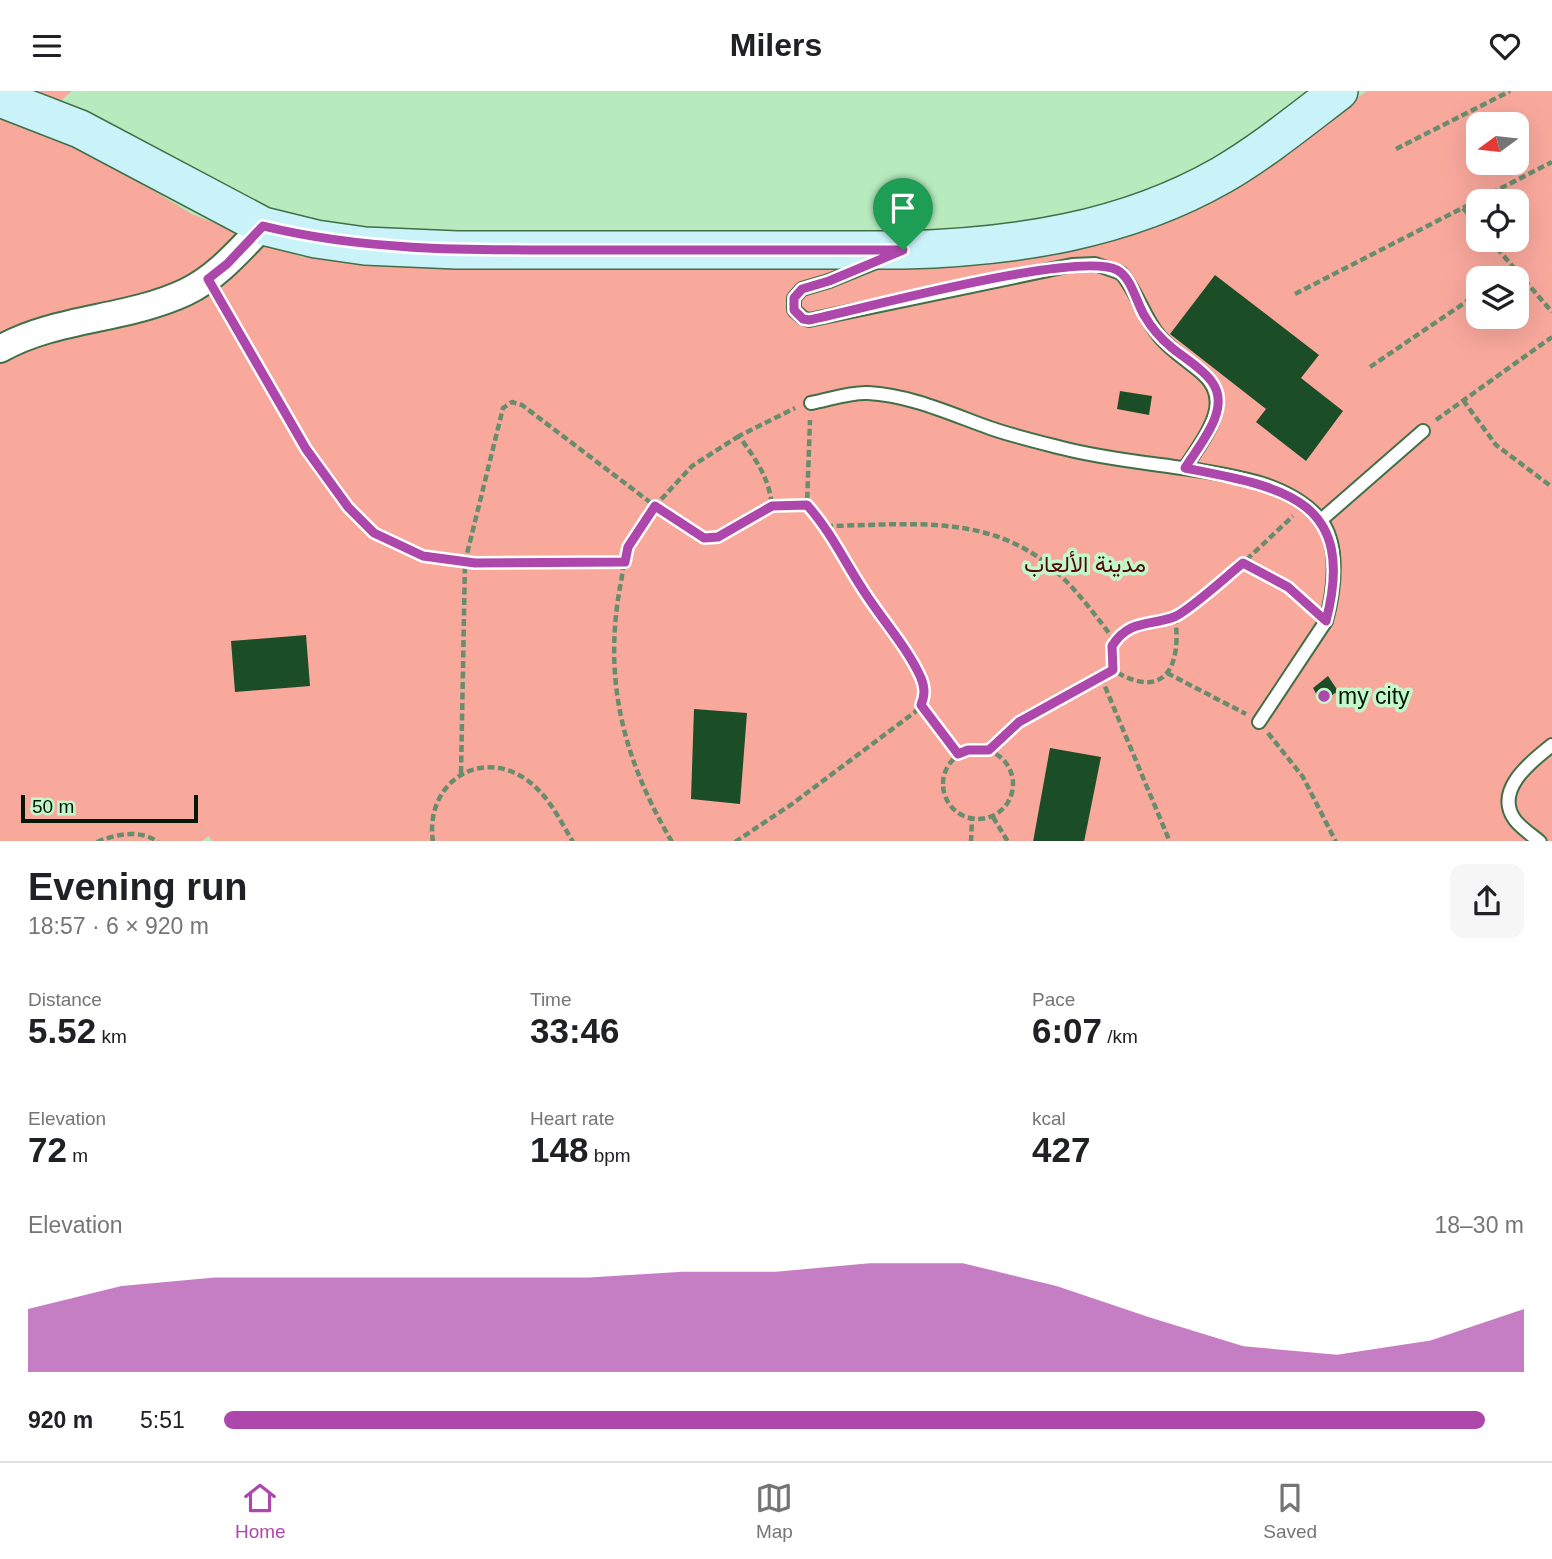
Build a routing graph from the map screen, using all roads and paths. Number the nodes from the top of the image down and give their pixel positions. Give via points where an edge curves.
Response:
1 (30, 91) edge
2 (1339, 91) edge
3 (1510, 91) edge
4 (0, 99) edge
5 (63, 123) junction
6 (1396, 149) dead end
7 (1552, 162) edge
8 (1463, 208) junction
9 (1466, 211) edge
10 (263, 226) junction
11 (903, 250) junction
12 (1500, 252) edge
13 (1512, 266) edge
14 (208, 279) junction
15 (1529, 285) edge
16 (1296, 294) dead end
17 (1466, 302) edge
18 (1552, 312) edge
19 (1552, 337) edge
20 (0, 349) edge
21 (1370, 367) dead end
22 (1463, 400) junction
23 (811, 403) junction
24 (1423, 431) joint
25 (739, 436) junction
26 (1185, 468) junction
27 (1552, 487) edge
28 (1304, 504) junction
29 (807, 505) junction
30 (655, 506) junction
31 (772, 506) junction
32 (1321, 520) junction
33 (826, 526) junction
34 (465, 562) junction
35 (625, 562) junction
36 (1243, 563) junction
37 (1175, 617) junction
38 (1326, 621) junction
39 (1115, 641) junction
40 (1113, 670) junction
41 (1167, 673) junction
42 (1101, 677) junction
43 (921, 705) junction
44 (1259, 722) junction
45 (1552, 745) edge
46 (989, 750) junction
47 (958, 754) junction
48 (461, 773) junction
49 (993, 817) junction
50 (972, 819) junction
51 (100, 841) edge
52 (157, 841) edge
53 (433, 841) edge
54 (572, 841) edge
55 (671, 841) edge
56 (736, 841) edge
57 (971, 841) edge
58 (1007, 841) edge
59 (1170, 841) edge
60 (1335, 841) edge
61 (1538, 841) edge

1 - 5 main road
2 - 11 main road via 1269,145 1174,199 1074,232 1023,242
3 - 6 path
4 - 5 main road
5 - 10 main road
7 - 8 path
8 - 9 path
8 - 16 path
10 - 11 main road via 365,246 457,250
10 - 14 street
11 - 26 lane via 802,289 794,298 794,310 809,320 1042,269 1083,264 1115,269 1125,278 1153,329 1212,382 1216,391 1217,412
12 - 13 path
14 - 20 street via 170,299 24,337
14 - 34 path via 306,449 348,507 374,533 399,546 423,556
15 - 18 path
17 - 21 path
19 - 22 path
22 - 24 path
22 - 27 path via 1496,445
23 - 25 path via 785,411
23 - 26 lane via 867,393 923,403 1066,449
23 - 29 path
24 - 32 lane
25 - 30 path via 692,466
25 - 31 path via 762,468
26 - 28 lane via 1262,484
28 - 32 lane
28 - 36 path
29 - 31 path
29 - 33 path
30 - 31 path via 704,538 718,537
30 - 34 path via 522,405 508,403 502,411
30 - 35 path via 628,547
32 - 38 lane via 1333,561
33 - 39 path via 957,526 995,533 1064,579
33 - 43 path via 912,662 925,695
34 - 35 path
34 - 48 path
35 - 55 path via 615,615 620,719 640,780
36 - 37 path
36 - 38 path via 1288,587
37 - 39 path via 1145,622
37 - 41 path via 1177,648
38 - 44 lane
39 - 40 path
40 - 41 path via 1140,683 1151,683
40 - 42 path
41 - 44 path
42 - 46 path via 1019,722
42 - 59 path
43 - 47 path
43 - 56 path
44 - 60 path via 1303,777
45 - 61 lane via 1514,780 1510,800 1514,818
46 - 47 path
46 - 49 path via 1006,762 1014,782 1009,803
47 - 50 path via 945,771 943,792 953,810
48 - 53 path via 435,807 430,826
48 - 54 path via 510,771 526,779 550,804
49 - 50 path
49 - 58 path
50 - 57 path
51 - 52 path via 126,833

